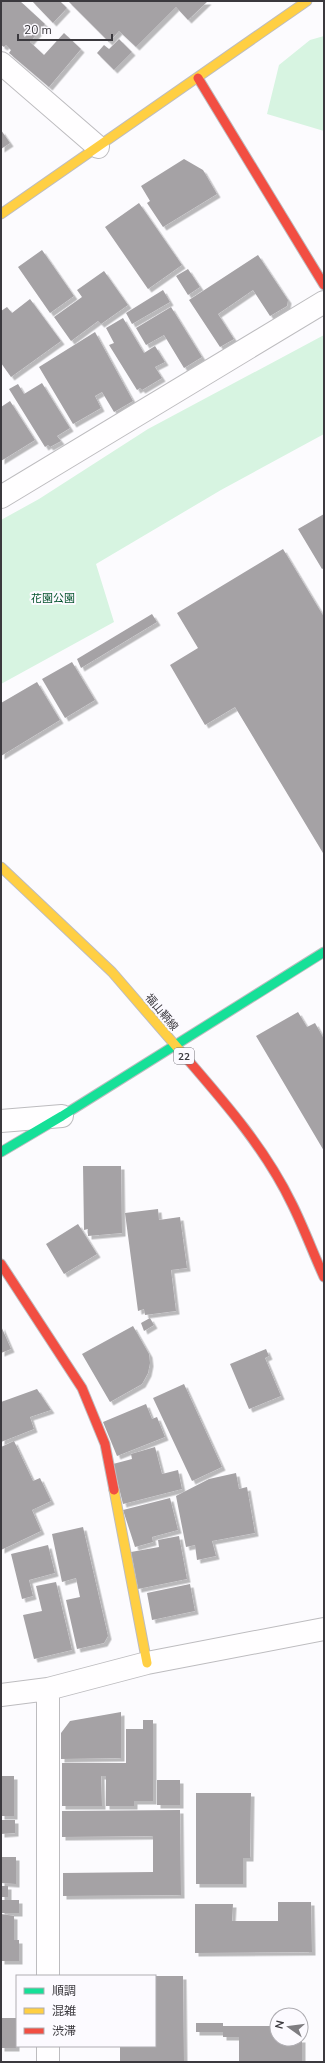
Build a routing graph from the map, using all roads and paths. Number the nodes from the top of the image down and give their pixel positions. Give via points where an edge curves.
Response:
1 (307, 1) edge
2 (1, 63) edge
3 (198, 78) junction
4 (98, 147) junction
5 (1, 214) edge
6 (324, 285) edge
7 (324, 302) edge
8 (1, 498) edge
9 (1, 867) edge
10 (324, 952) edge
11 (175, 1046) junction
12 (62, 1116) junction
13 (1, 1120) edge
14 (1, 1152) edge
15 (1, 1264) edge
16 (324, 1277) edge
17 (324, 1629) edge
18 (147, 1663) junction
19 (48, 1689) junction
20 (1, 1695) edge
21 (48, 1975) edge
22 (48, 2047) edge
23 (48, 2062) edge

1 - 3 street
2 - 4 street
3 - 4 street
3 - 6 street
4 - 5 street
7 - 8 street
9 - 11 street, 福山鞆線 / 22 via 112,972
10 - 11 street
11 - 12 street
11 - 16 street, 福山鞆線 / 22 via 234,1112 266,1159 292,1203
12 - 13 street
12 - 14 street
15 - 18 street via 82,1388 105,1444
17 - 18 street
18 - 19 street
19 - 20 street
19 - 21 street
22 - 23 street

